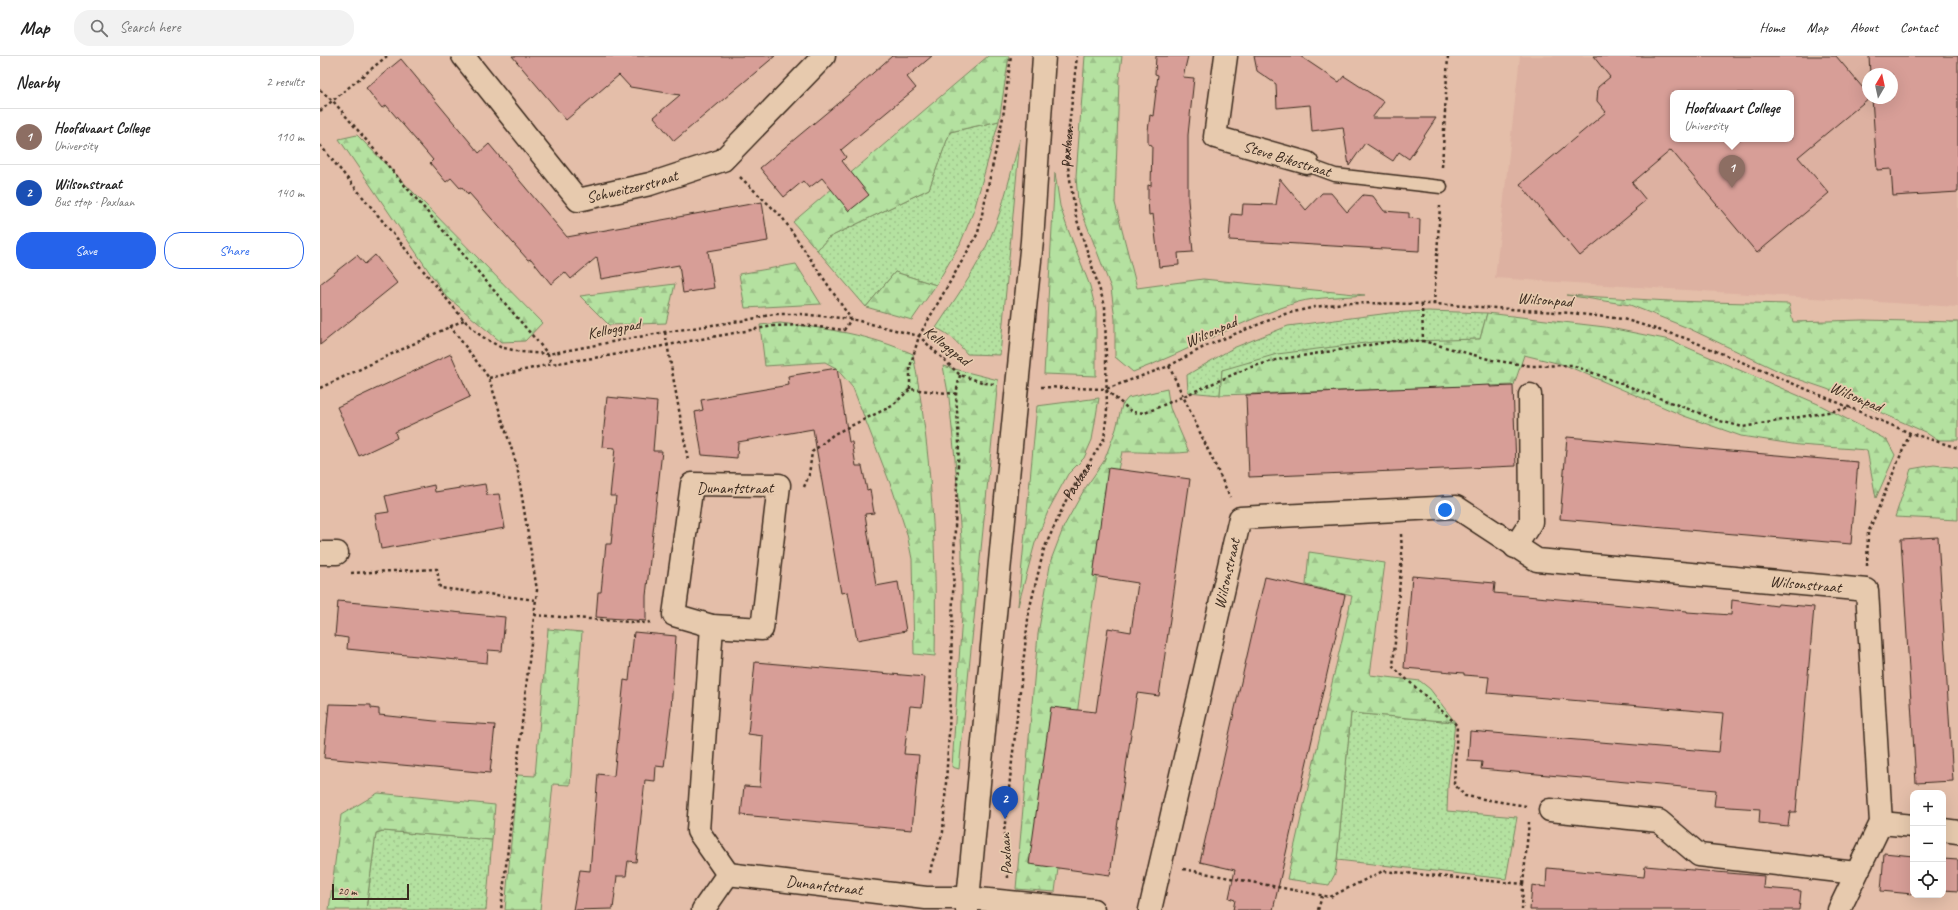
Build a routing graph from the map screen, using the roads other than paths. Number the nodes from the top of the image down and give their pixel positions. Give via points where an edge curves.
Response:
1 (463, 56) edge
2 (824, 56) edge
3 (1044, 56) edge
4 (1226, 56) edge
5 (1307, 163) joint
6 (1441, 187) dead end
7 (1530, 395) dead end
8 (1515, 547) junction
9 (712, 626) junction
10 (1540, 809) road end
11 (1881, 823) junction
12 (1910, 826) edge
13 (1946, 830) edge
14 (1958, 832) edge
15 (1856, 873) junction
16 (728, 874) junction
17 (968, 904) edge
18 (703, 910) edge
19 (1093, 910) edge
20 (1150, 910) edge
21 (1839, 910) edge

1 - 2 street, Schweitzerstraat via 578,200 650,184 723,160
3 - 17 street, Paxlaan, bridge via 1032,241
4 - 5 street, Steve Bikostraat via 1215,137
5 - 6 lane, Steve Bikostraat via 1335,174
7 - 8 street via 1531,522
8 - 11 street, Wilsonstraat via 1537,560 1867,590
8 - 20 street, Wilsonstraat via 1456,507 1240,518
9 - 9 street, Dunantstraat via 762,629 779,485 692,484 674,615
9 - 16 street via 698,831
10 - 15 street via 1659,821 1699,855
11 - 12 street
11 - 15 street
13 - 14 street
15 - 21 street
16 - 17 street, Dunantstraat
16 - 18 street
17 - 19 street via 1009,902

